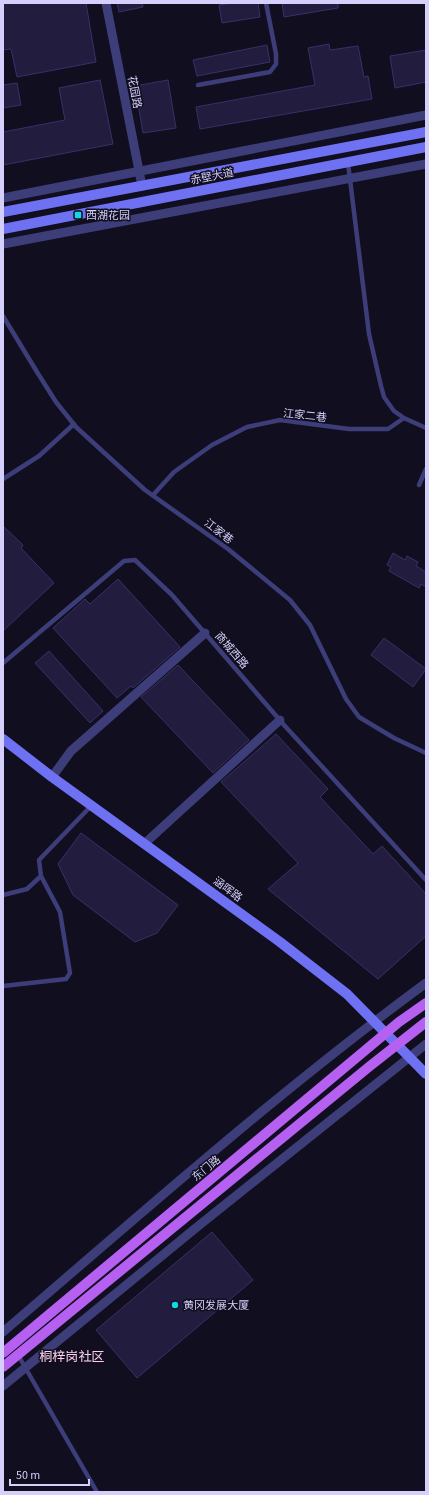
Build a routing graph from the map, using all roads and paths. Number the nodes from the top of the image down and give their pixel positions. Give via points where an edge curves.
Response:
1 (106, 3) edge
2 (266, 3) edge
3 (198, 85) dead end
4 (426, 115) edge
5 (426, 132) edge
6 (426, 147) edge
7 (348, 163) junction
8 (426, 164) edge
9 (139, 171) junction
10 (350, 178) junction
11 (142, 186) junction
12 (3, 198) edge
13 (3, 212) edge
14 (3, 228) edge
15 (3, 244) edge
16 (3, 316) edge
17 (404, 418) junction
18 (74, 424) junction
19 (426, 428) edge
20 (426, 469) edge
21 (3, 479) edge
22 (419, 485) dead end
23 (153, 495) junction
24 (205, 633) junction
25 (3, 663) edge
26 (280, 720) junction
27 (3, 739) edge
28 (426, 753) edge
29 (52, 777) junction
30 (92, 806) junction
31 (144, 844) junction
32 (41, 876) junction
33 (426, 880) edge
34 (3, 895) edge
35 (426, 983) edge
36 (3, 986) edge
37 (426, 1003) edge
38 (375, 1021) junction
39 (426, 1022) edge
40 (387, 1033) junction
41 (398, 1044) junction
42 (426, 1044) edge
43 (410, 1057) junction
44 (426, 1074) edge
45 (3, 1332) edge
46 (3, 1353) edge
47 (18, 1355) junction
48 (3, 1367) edge
49 (26, 1367) junction
50 (3, 1386) edge
51 (97, 1492) edge

1 - 9 street, 花园路
2 - 3 lane via 276,54 276,64 270,72
4 - 9 street
5 - 11 main road, 赤壁大道
6 - 7 main road, 赤壁大道
7 - 10 lane
7 - 14 main road, 赤壁大道
8 - 10 street
9 - 11 street, 花园路
9 - 12 street
10 - 15 street
10 - 17 lane via 369,334 384,397 394,411
11 - 13 main road, 赤壁大道
16 - 18 lane, 江家巷 via 56,402
17 - 19 lane
17 - 23 lane, 江家二巷 via 388,429 349,429 280,420 247,427 212,445 174,472
18 - 21 lane via 39,456
18 - 23 lane, 江家巷
20 - 22 lane
23 - 28 lane, 江家巷 via 228,549 290,600 310,625 346,699 359,717
24 - 25 lane, 商城西路 via 172,595 135,560 124,561
24 - 26 lane, 商城西路
24 - 29 street via 71,751
26 - 31 street
26 - 33 lane, 商城西路
27 - 29 main road, 涵晖路
29 - 30 main road, 涵晖路
30 - 31 main road, 涵晖路
30 - 32 lane via 39,860
31 - 38 main road, 涵晖路 via 348,994
32 - 34 lane via 27,889
32 - 36 lane via 60,912 70,973 66,979
35 - 38 street
37 - 40 main road, 东门路
38 - 40 main road, 涵晖路
38 - 45 street via 185,1176
39 - 41 main road
40 - 41 main road, 涵晖路
40 - 46 main road, 东门路
41 - 43 main road, 涵晖路
41 - 47 main road
42 - 43 street
43 - 44 main road, 涵晖路
43 - 49 street
47 - 48 main road
47 - 49 lane
49 - 50 street
49 - 51 lane

